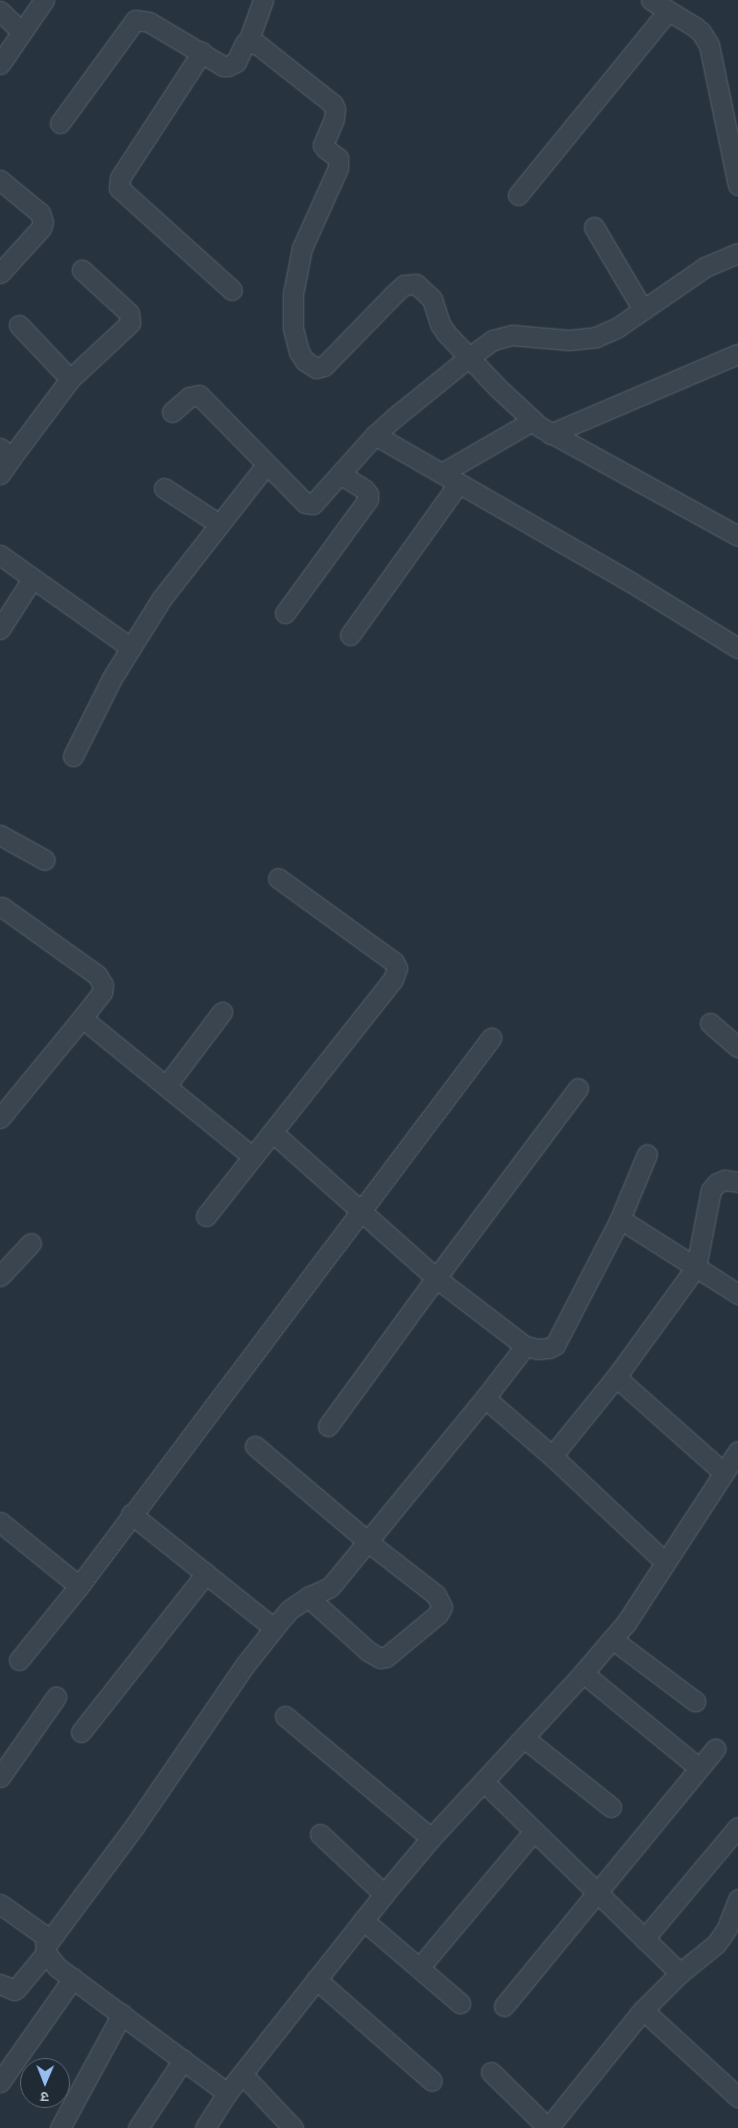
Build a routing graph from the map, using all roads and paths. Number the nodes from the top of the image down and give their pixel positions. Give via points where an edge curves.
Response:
1 (44, 0) edge
2 (264, 0) edge
3 (651, 0) edge
4 (0, 11) edge
5 (667, 12) junction
6 (22, 32) junction
7 (248, 42) junction
8 (202, 52) junction
9 (0, 64) edge
10 (60, 123) dead end
11 (0, 180) edge
12 (738, 185) edge
13 (518, 195) dead end
14 (594, 227) dead end
15 (738, 253) edge
16 (82, 270) dead end
17 (0, 273) edge
18 (232, 290) dead end
19 (643, 310) junction
20 (19, 325) dead end
21 (738, 354) edge
22 (468, 358) junction
23 (70, 379) junction
24 (172, 412) dead end
25 (532, 421) junction
26 (550, 434) junction
27 (375, 435) junction
28 (6, 453) edge
29 (266, 465) junction
30 (442, 473) junction
31 (0, 474) edge
32 (340, 474) junction
33 (458, 484) junction
34 (164, 488) dead end
35 (219, 524) junction
36 (738, 536) edge
37 (0, 555) edge
38 (32, 579) junction
39 (285, 613) dead end
40 (0, 629) edge
41 (350, 635) dead end
42 (130, 647) junction
43 (738, 648) edge
44 (73, 756) dead end
45 (0, 835) edge
46 (45, 860) dead end
47 (278, 878) dead end
48 (2, 907) dead end
49 (222, 1012) dead end
50 (82, 1018) junction
51 (710, 1023) dead end
52 (491, 1038) dead end
53 (738, 1047) edge
54 (166, 1086) junction
55 (578, 1088) dead end
56 (0, 1118) edge
57 (273, 1133) junction
58 (648, 1154) dead end
59 (253, 1157) junction
60 (738, 1182) edge
61 (362, 1213) junction
62 (206, 1216) dead end
63 (620, 1218) junction
64 (31, 1243) dead end
65 (696, 1267) junction
66 (0, 1276) edge
67 (436, 1278) junction
68 (738, 1294) edge
69 (525, 1346) junction
70 (616, 1377) junction
71 (485, 1398) junction
72 (328, 1426) dead end
73 (255, 1446) dead end
74 (738, 1451) edge
75 (552, 1456) junction
76 (724, 1473) junction
77 (131, 1514) junction
78 (0, 1522) edge
79 (368, 1542) junction
80 (664, 1561) junction
81 (206, 1573) junction
82 (79, 1586) junction
83 (308, 1597) junction
84 (274, 1628) junction
85 (612, 1639) junction
86 (19, 1660) dead end
87 (583, 1674) junction
88 (56, 1697) dead end
89 (695, 1701) dead end
90 (285, 1716) dead end
91 (81, 1732) dead end
92 (524, 1738) junction
93 (715, 1749) dead end
94 (699, 1768) junction
95 (0, 1777) edge
96 (484, 1782) junction
97 (611, 1807) dead end
98 (738, 1827) edge
99 (534, 1831) junction
100 (320, 1834) dead end
101 (431, 1838) junction
102 (595, 1892) junction
103 (384, 1894) junction
104 (0, 1904) edge
105 (737, 1906) edge
106 (363, 1920) junction
107 (644, 1939) junction
108 (47, 1949) junction
109 (419, 1968) junction
110 (680, 1973) junction
111 (73, 1978) junction
112 (316, 1979) junction
113 (0, 1984) edge
114 (460, 2003) dead end
115 (504, 2006) dead end
116 (643, 2010) junction
117 (122, 2014) junction
118 (183, 2060) junction
119 (492, 2072) dead end
120 (243, 2075) junction
121 (432, 2081) dead end
122 (0, 2082) edge
123 (227, 2093) junction
124 (738, 2097) edge
125 (60, 2128) edge
126 (138, 2128) edge
127 (205, 2128) edge
128 (293, 2128) edge
129 (548, 2128) edge

1 - 6 street
2 - 7 street
3 - 5 street
4 - 6 street
5 - 12 street via 695,27 709,44
5 - 13 street
6 - 9 street
7 - 8 street via 242,47 236,62 228,66
7 - 22 street via 257,44 333,104 335,109 323,145 338,158 338,168 302,248 293,294 293,328 305,361 316,368 324,366 395,293 411,283 432,299 443,330
8 - 10 street via 149,22 135,20
8 - 18 street via 120,178 119,188
11 - 17 street via 40,213 43,222
14 - 19 street
15 - 19 street via 704,267
16 - 23 street via 129,312 131,319
19 - 22 street via 596,337 569,340 505,336 493,340
20 - 23 street
21 - 26 street
22 - 25 street
22 - 27 street
23 - 28 street
24 - 29 street via 188,396 199,395
25 - 26 street
25 - 30 street
26 - 36 street
27 - 30 street
27 - 32 street
28 - 31 street
29 - 32 street via 305,503 310,504 316,503
29 - 35 street
30 - 33 street
32 - 39 street via 364,489 368,499
33 - 41 street
33 - 43 street via 630,581
34 - 35 street
35 - 42 street via 162,598
37 - 38 street
38 - 40 street
38 - 42 street
42 - 44 street
45 - 46 street
47 - 57 street via 394,962 397,968 393,980
48 - 50 street via 101,978 102,992
49 - 54 street
50 - 54 street
50 - 56 street
51 - 53 street
52 - 61 street
54 - 59 street
55 - 67 street
57 - 59 street
57 - 61 street
58 - 63 street
59 - 62 street
60 - 65 street via 724,1180 711,1190
61 - 67 street
61 - 77 street
63 - 65 street
63 - 69 street via 555,1345 538,1349
64 - 66 street
65 - 68 street
65 - 70 street
67 - 69 street
67 - 72 street
69 - 71 street
70 - 75 street
70 - 76 street
71 - 75 street
71 - 79 street
73 - 79 street
74 - 76 street
75 - 80 street
76 - 80 street
77 - 81 street
77 - 82 street
78 - 82 street
79 - 83 street via 330,1587
79 - 83 street via 436,1595 442,1606 438,1614 380,1658
80 - 85 street via 644,1596
81 - 84 street
81 - 91 street
82 - 86 street
83 - 84 street via 289,1610
84 - 108 street
85 - 87 street
85 - 89 street
87 - 92 street
87 - 94 street
88 - 95 street
90 - 101 street
92 - 96 street
92 - 97 street
93 - 94 street
94 - 102 street
96 - 99 street
96 - 101 street
98 - 107 street
99 - 102 street
99 - 109 street
100 - 103 street
101 - 103 street
102 - 107 street
102 - 115 street
103 - 106 street
104 - 108 street via 45,1936
105 - 110 street via 716,1944
106 - 109 street
106 - 112 street
107 - 110 street
108 - 111 street via 50,1960
108 - 113 street via 18,1988 14,1990
109 - 114 street
110 - 116 street
111 - 117 street
111 - 122 street
112 - 120 street
112 - 121 street
116 - 124 street
116 - 129 street
117 - 118 street
117 - 125 street
118 - 123 street
118 - 126 street
119 - 129 street
120 - 123 street
120 - 128 street
123 - 127 street

